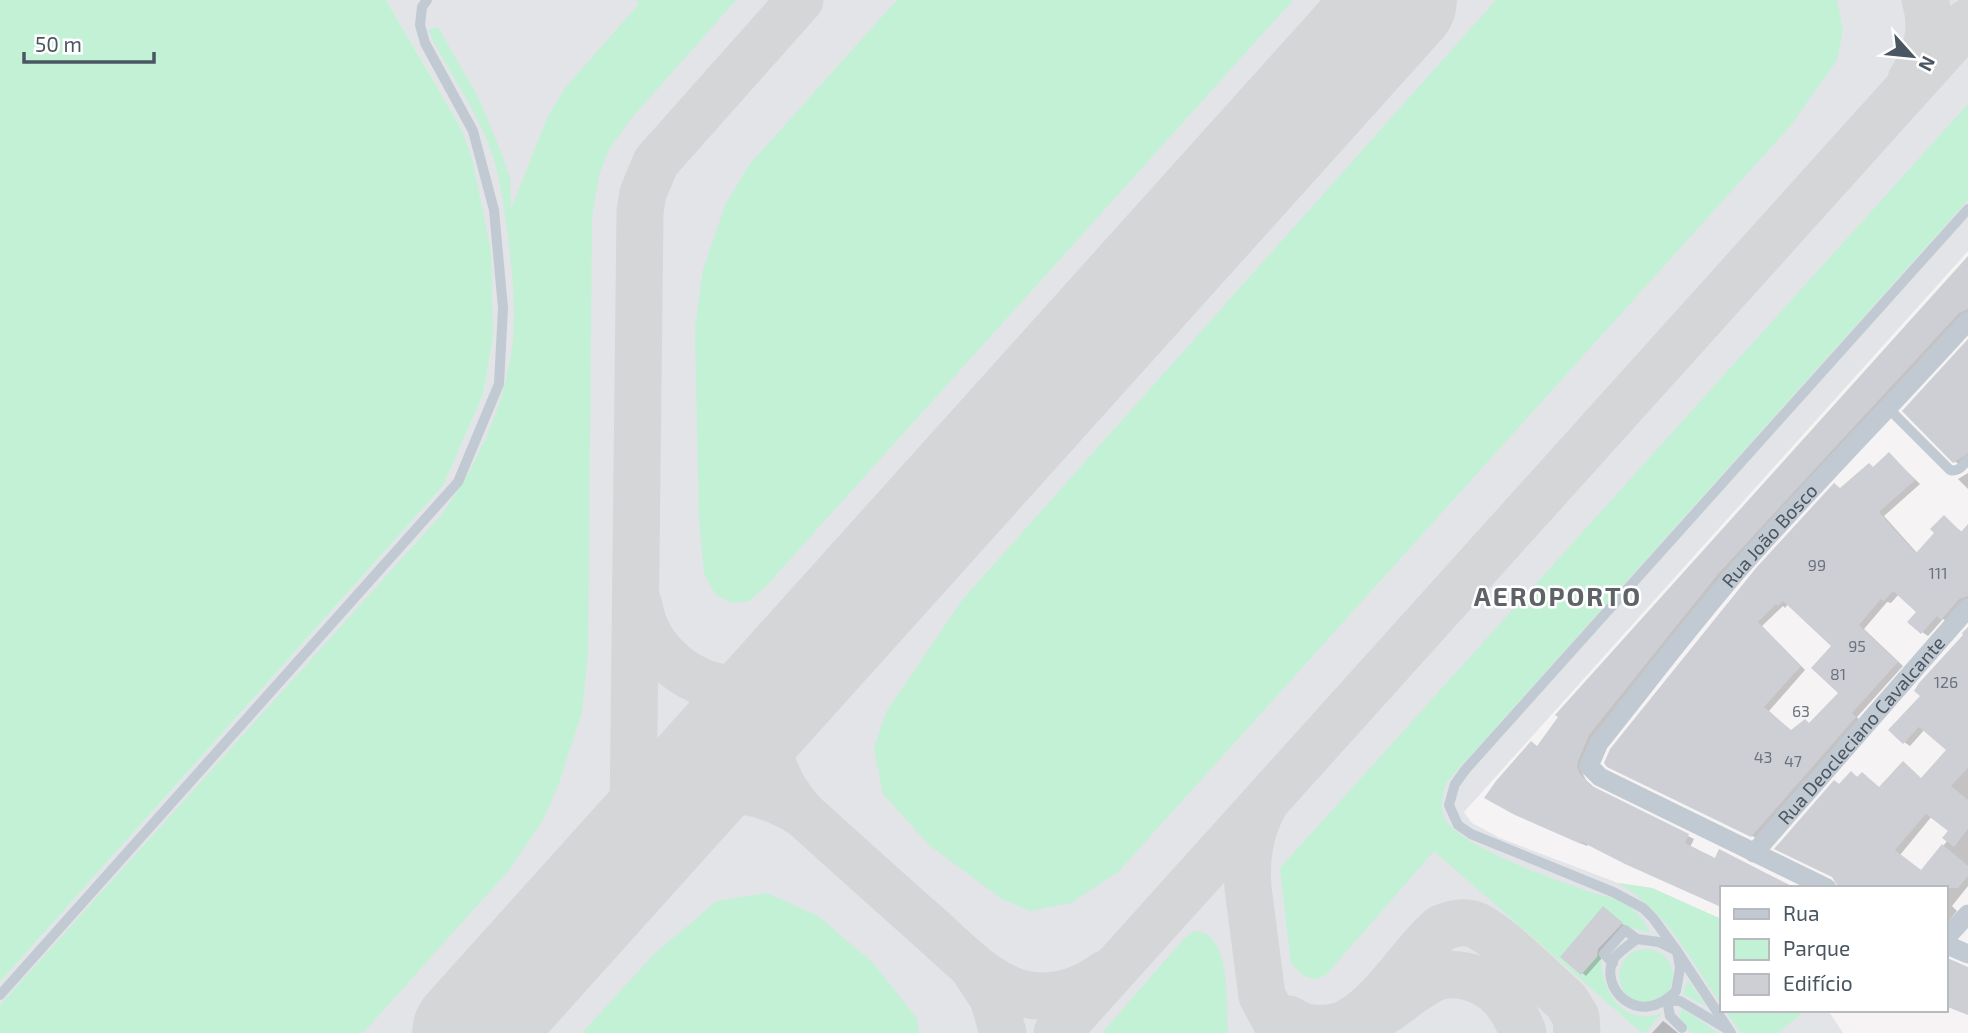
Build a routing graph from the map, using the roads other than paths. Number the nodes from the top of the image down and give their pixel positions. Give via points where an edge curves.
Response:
1 (427, 0) edge
2 (1968, 209) edge
3 (1968, 321) edge
4 (1889, 409) junction
5 (1968, 460) edge
6 (1968, 608) edge
7 (1754, 853) junction
8 (1824, 886) edge
9 (1968, 914) edge
10 (1947, 940) edge
11 (1947, 943) edge
12 (1677, 951) junction
13 (1968, 954) edge
14 (0, 995) edge
15 (1667, 1000) junction
16 (1682, 1028) dead end
17 (1731, 1032) edge

1 - 14 lane via 420,25 425,43 473,131 494,210 503,308 499,384 458,482
2 - 12 lane via 1455,784 1449,804 1458,824 1471,834 1643,908
3 - 4 street, Rua João Bosco
4 - 5 lane via 1950,470 1961,468
4 - 7 street, Rua João Bosco via 1719,593 1600,743 1589,766 1600,777
6 - 7 street, Rua Deocleciano Cavalcante
7 - 8 street
9 - 10 street
11 - 13 street
12 - 15 lane via 1679,980
12 - 15 lane via 1660,942 1637,939 1614,958 1612,979 1621,998 1648,1008
12 - 17 lane
15 - 16 lane via 1670,1016
15 - 17 lane via 1680,1001

